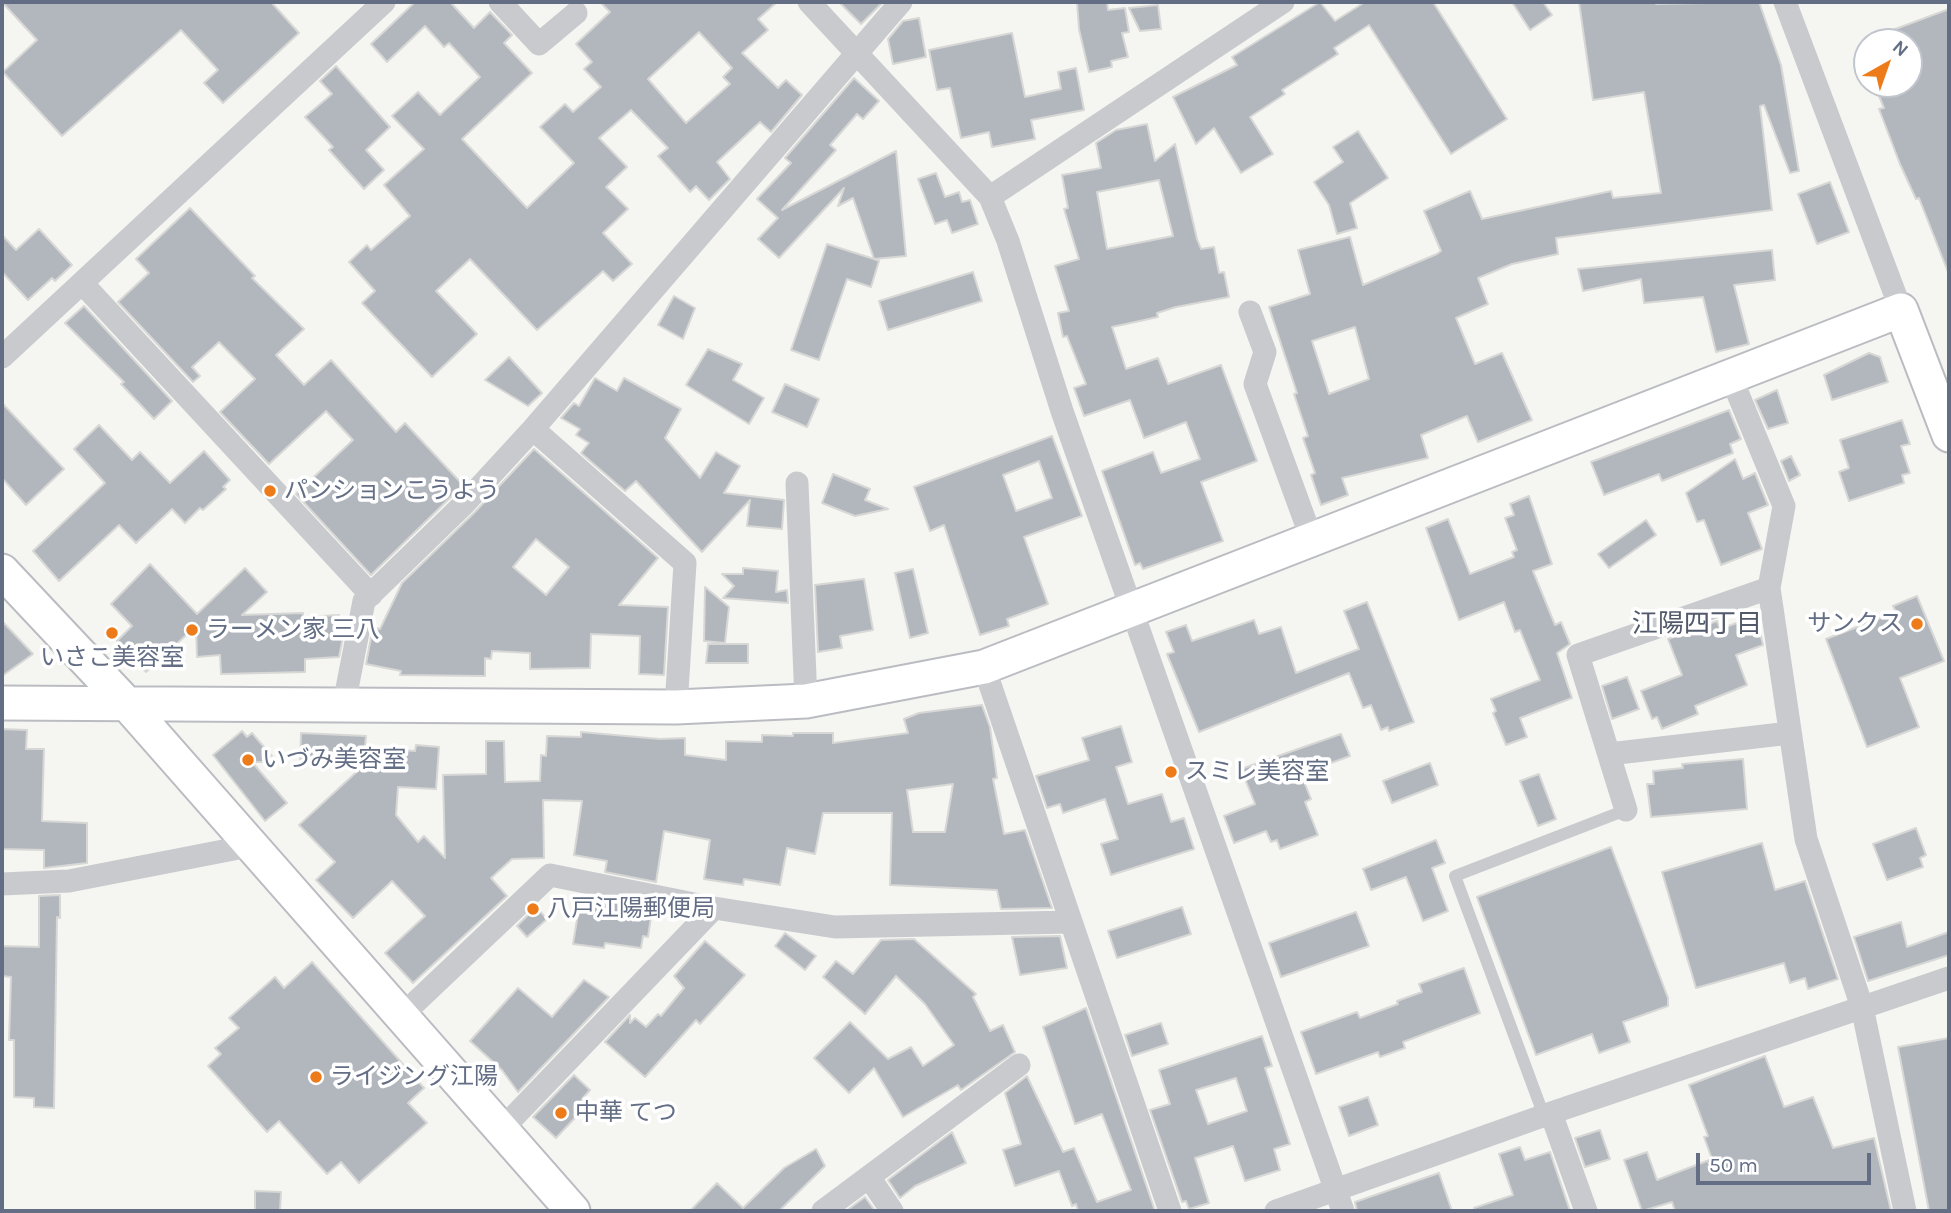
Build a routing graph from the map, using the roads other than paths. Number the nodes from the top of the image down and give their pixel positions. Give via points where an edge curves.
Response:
1 (384, 2) edge
2 (500, 2) edge
3 (809, 2) edge
4 (901, 2) edge
5 (1283, 2) edge
6 (1785, 2) edge
7 (576, 13) dead end
8 (856, 51) junction
9 (990, 197) junction
10 (82, 283) junction
11 (1901, 310) junction
12 (1250, 312) dead end
13 (2, 358) edge
14 (1731, 377) junction
15 (533, 429) junction
16 (1949, 435) edge
17 (797, 483) dead end
18 (1312, 540) junction
19 (2, 571) edge
20 (1769, 588) junction
21 (371, 594) junction
22 (1132, 610) junction
23 (984, 667) junction
24 (806, 701) junction
25 (2, 703) edge
26 (127, 704) junction
27 (344, 704) junction
28 (676, 707) junction
29 (1790, 733) junction
30 (1609, 754) junction
31 (1626, 810) joint
32 (249, 846) junction
33 (2, 884) edge
34 (714, 908) junction
35 (1070, 922) junction
36 (1949, 978) edge
37 (1862, 1007) junction
38 (400, 1017) junction
39 (1019, 1065) dead end
40 (1547, 1114) junction
41 (500, 1130) junction
42 (869, 1177) junction
43 (1340, 1201) edge
44 (573, 1211) edge
45 (823, 1211) edge
46 (892, 1211) edge
47 (1170, 1211) edge
48 (1276, 1211) edge
49 (1586, 1211) edge
50 (1905, 1211) edge

1 - 10 street
2 - 7 street via 539,44
3 - 8 street
4 - 8 street
5 - 9 street
6 - 11 street
8 - 9 street
8 - 15 street
9 - 22 street
10 - 13 street
10 - 21 street
11 - 14 street
11 - 16 street
12 - 18 street via 1265,352 1255,384
14 - 18 street
14 - 20 street via 1784,506
15 - 21 street
15 - 28 street via 685,563
17 - 24 street
18 - 22 street
19 - 26 street
20 - 29 street
20 - 30 street via 1577,654
21 - 27 street via 364,601
22 - 23 street
22 - 43 street
23 - 24 street
23 - 35 street
24 - 28 street
25 - 26 street
26 - 27 street
26 - 32 street
27 - 28 street
29 - 30 street
29 - 37 street via 1806,839
30 - 31 street
31 - 40 lane via 1455,876
32 - 33 street via 69,881
32 - 38 street
34 - 35 street via 835,927
34 - 38 street via 550,875
34 - 41 street
35 - 47 street
36 - 37 street
37 - 40 street
37 - 50 street
38 - 41 street
39 - 42 street
40 - 43 street
40 - 49 street
41 - 44 street
42 - 45 street
42 - 46 street
43 - 48 street

